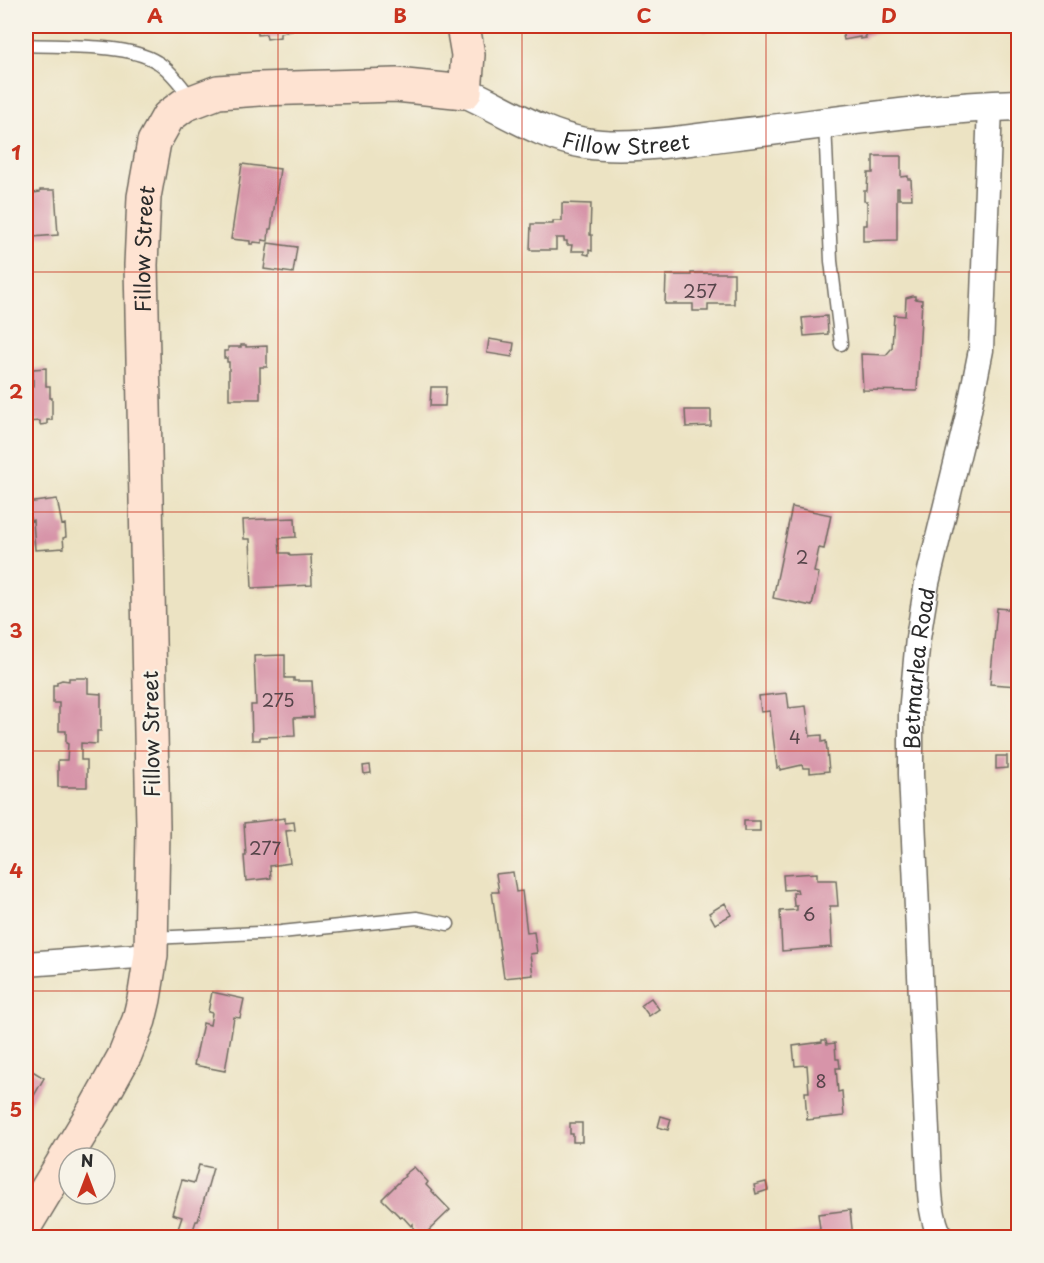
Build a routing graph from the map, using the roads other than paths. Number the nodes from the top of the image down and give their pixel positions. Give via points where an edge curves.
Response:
1 (463, 26) edge
2 (26, 45) edge
3 (465, 92) junction
4 (193, 100) junction
5 (1004, 105) edge
6 (825, 123) junction
7 (841, 344) dead end
8 (448, 924) dead end
9 (151, 947) junction
10 (26, 964) edge
11 (26, 1224) edge
12 (940, 1238) edge

1 - 3 main road via 468,55
2 - 4 lane via 135,53 165,68
3 - 4 main road, Fillow Street via 396,85 353,86 218,92
3 - 6 street, Fillow Street via 526,124 588,144 667,142
4 - 9 main road, Fillow Street via 168,117 158,132 144,197 141,265 153,827
5 - 6 street, Fillow Street via 939,108
5 - 12 street, Betmarlea Road via 981,350 927,583 911,713 928,1176
6 - 7 lane via 831,261
8 - 9 lane via 417,918
9 - 10 street
9 - 11 main road, Fillow Street via 142,1010 125,1055

